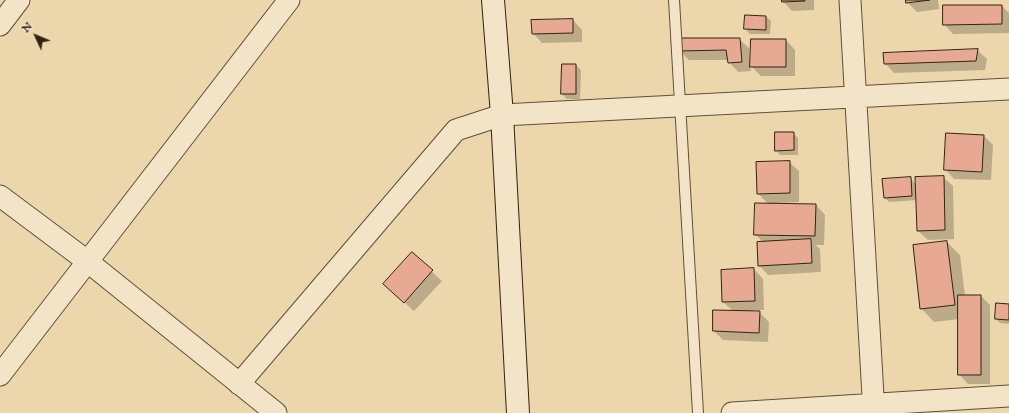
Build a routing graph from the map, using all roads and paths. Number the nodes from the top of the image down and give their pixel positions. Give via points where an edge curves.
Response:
1 (19, 0) edge
2 (289, 0) edge
3 (493, 0) edge
4 (674, 0) edge
5 (850, 0) edge
6 (0, 25) edge
7 (1009, 89) edge
8 (856, 97) junction
9 (680, 106) junction
10 (502, 115) junction
11 (0, 196) edge
12 (87, 260) junction
13 (0, 375) edge
14 (239, 384) junction
15 (1009, 396) edge
16 (874, 409) edge
17 (276, 413) edge
18 (518, 413) edge
19 (698, 413) edge
20 (732, 413) edge

1 - 6 street
2 - 12 street
3 - 10 street
4 - 9 lane
5 - 8 street
7 - 8 street
8 - 9 street
8 - 16 street
9 - 10 street
9 - 19 lane
10 - 14 street via 456,130
10 - 18 street
11 - 12 street
12 - 13 street
12 - 14 street
14 - 17 street
15 - 16 street
16 - 20 street

